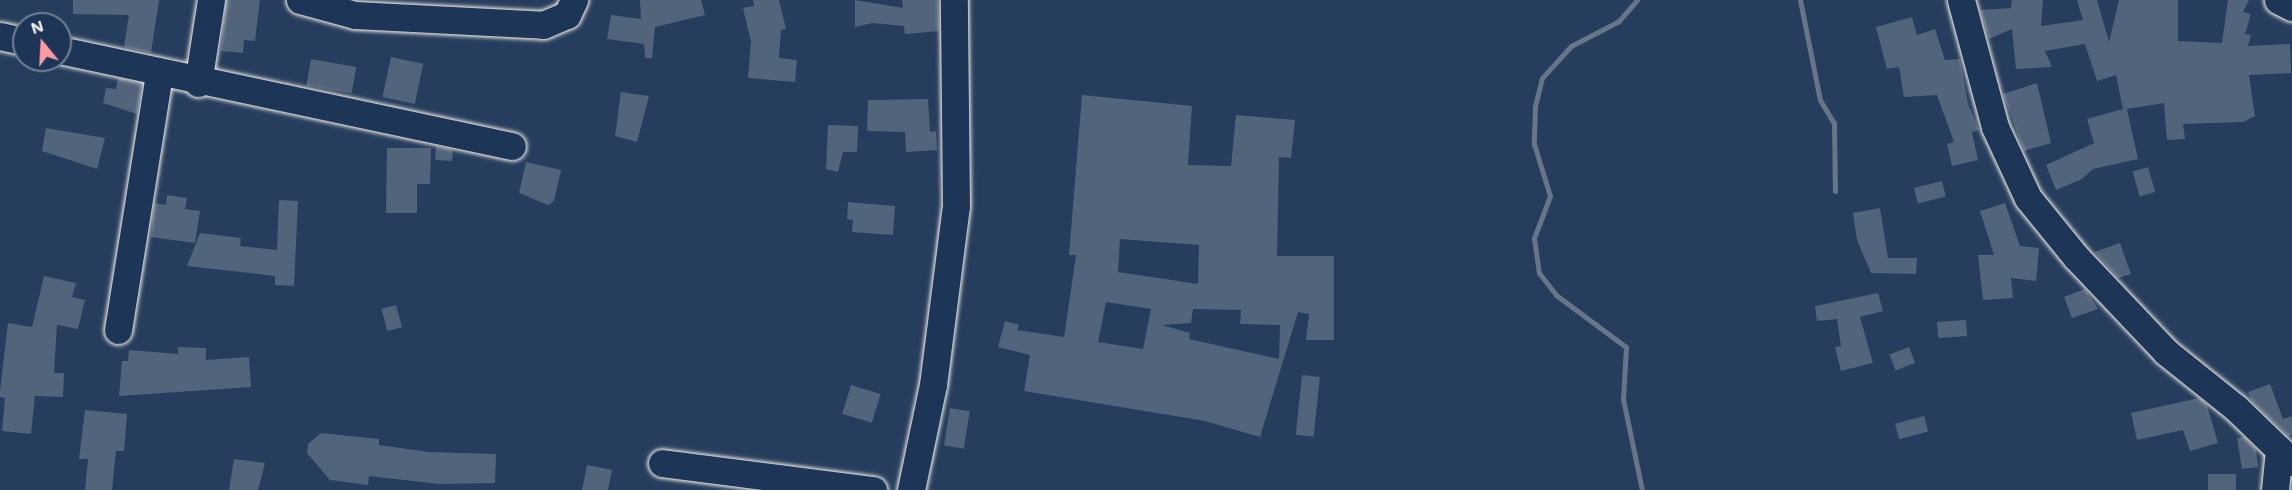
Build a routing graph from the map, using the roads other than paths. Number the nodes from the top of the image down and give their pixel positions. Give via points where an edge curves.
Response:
1 (211, 0) edge
2 (300, 0) edge
3 (574, 0) edge
4 (954, 0) edge
5 (1961, 0) edge
6 (2278, 0) edge
7 (2292, 7) edge
8 (72, 53) edge
9 (159, 75) junction
10 (198, 83) junction
11 (512, 146) dead end
12 (118, 330) dead end
13 (2285, 456) edge
14 (662, 463) dead end
15 (873, 490) edge
16 (911, 490) edge
17 (2276, 490) edge

1 - 10 street
2 - 3 street via 355,15 543,25 567,15
4 - 16 street via 956,206 933,385
5 - 13 street via 1995,127 2028,198 2076,257 2166,352
6 - 7 street
8 - 9 street
9 - 10 street
9 - 12 street
10 - 11 street
13 - 17 street
14 - 15 street

